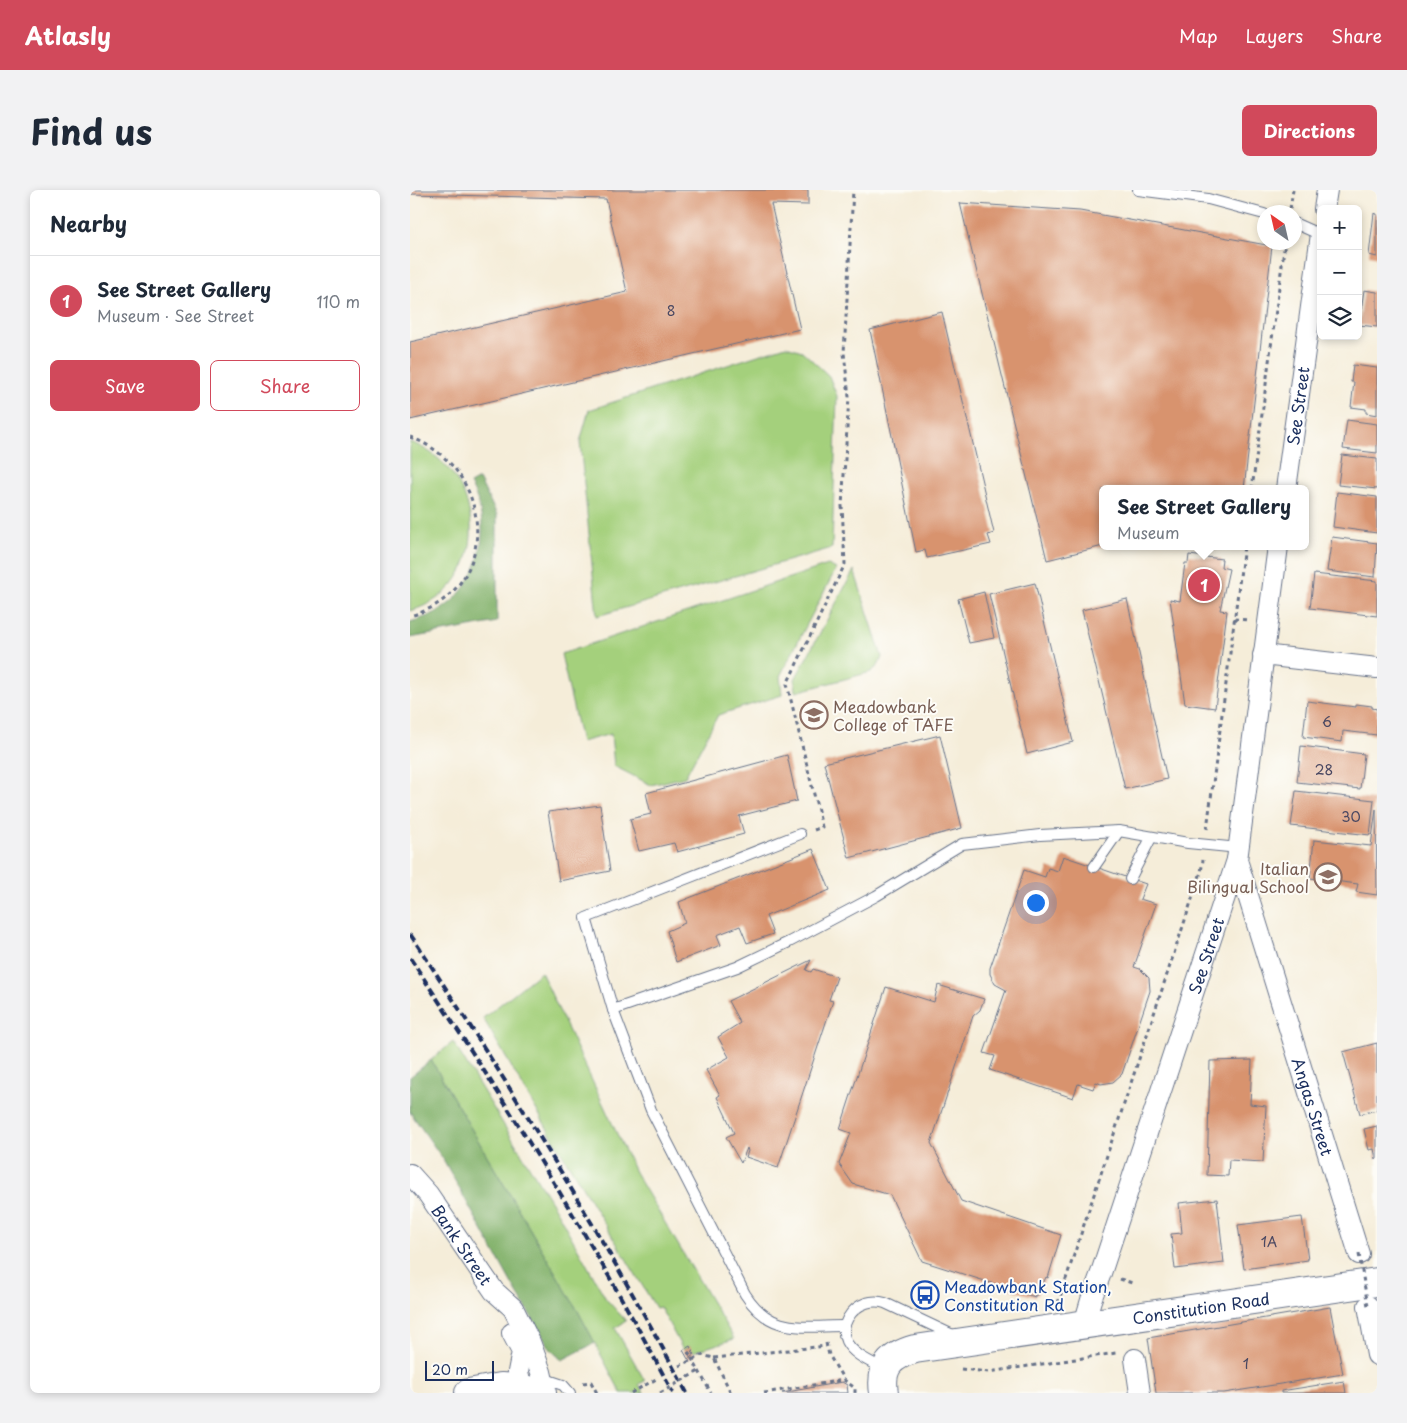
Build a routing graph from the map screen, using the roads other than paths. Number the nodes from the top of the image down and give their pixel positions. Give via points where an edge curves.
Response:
1 (1138, 190) edge
2 (1327, 190) edge
3 (1325, 205) edge
4 (1257, 212) edge
5 (1302, 226) edge
6 (1317, 232) edge
7 (1319, 250) edge
8 (1287, 485) edge
9 (1277, 550) edge
10 (1264, 655) junction
11 (1377, 668) edge
12 (1119, 831) junction
13 (800, 834) road end
14 (1151, 838) junction
15 (1238, 854) junction
16 (1094, 867) dead end
17 (1130, 879) dead end
18 (613, 1010) junction
19 (410, 1174) edge
20 (1359, 1254) road end
21 (1372, 1294) edge
22 (1084, 1324) junction
23 (844, 1326) junction
24 (967, 1342) junction
25 (1377, 1355) edge
26 (1135, 1359) road end
27 (884, 1381) edge
28 (534, 1389) edge
29 (573, 1389) edge
30 (469, 1393) edge
31 (1140, 1393) edge

1 - 4 lane via 1208,200
2 - 3 street
5 - 6 lane
7 - 8 street, See Street
9 - 10 street, See Street
10 - 11 street
10 - 15 street, See Street
12 - 14 lane
12 - 16 lane
12 - 18 lane via 1040,835 962,844 876,896 737,967
13 - 18 lane via 586,918
14 - 15 lane via 1205,845
14 - 17 lane
15 - 20 street, Angas Street
15 - 22 street, See Street
18 - 23 lane via 651,1110 752,1305 762,1316 776,1323
19 - 28 street, Bank Street via 428,1194 494,1291 502,1315 522,1352 518,1372
21 - 22 main road, Constitution Road
21 - 25 street
22 - 24 main road, Constitution Road
23 - 24 lane via 857,1307 885,1302
23 - 27 lane via 850,1347
24 - 27 main road, Constitution Road via 905,1352 889,1362
26 - 31 street
28 - 29 lane via 563,1385
28 - 30 main road via 501,1387

